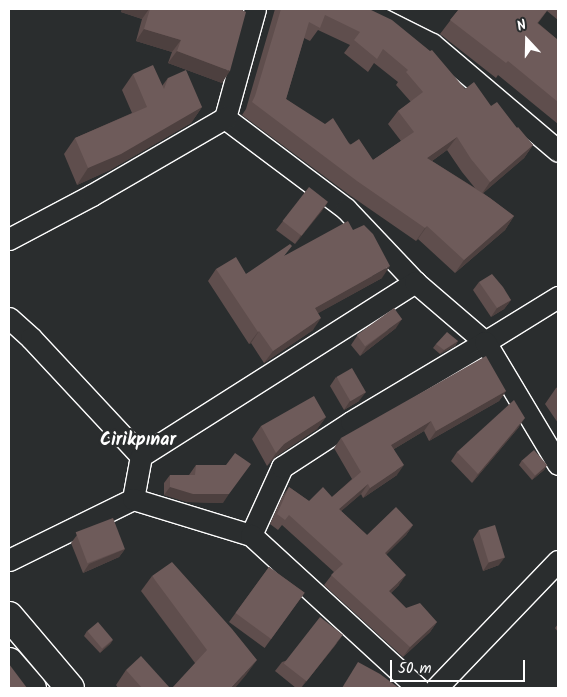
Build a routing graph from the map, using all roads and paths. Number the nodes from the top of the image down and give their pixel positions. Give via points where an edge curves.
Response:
1 (255, 9) edge
2 (362, 9) edge
3 (225, 118) junction
4 (558, 151) edge
5 (9, 239) edge
6 (415, 282) junction
7 (558, 297) edge
8 (9, 318) edge
9 (484, 342) junction
10 (141, 456) junction
11 (558, 464) edge
12 (133, 499) junction
13 (251, 535) junction
14 (9, 560) edge
15 (558, 561) edge
16 (9, 616) edge
17 (9, 662) edge
18 (32, 688) edge
19 (70, 688) edge
20 (418, 688) edge
21 (436, 688) edge

1 - 3 street
2 - 4 street via 432,44
3 - 5 street
3 - 6 street via 346,209
6 - 9 street
6 - 10 street
7 - 9 street
8 - 10 street
9 - 11 street
9 - 13 street via 282,467
10 - 12 street
12 - 13 street
12 - 14 street
13 - 20 street
15 - 21 street
16 - 19 main road
17 - 18 main road

